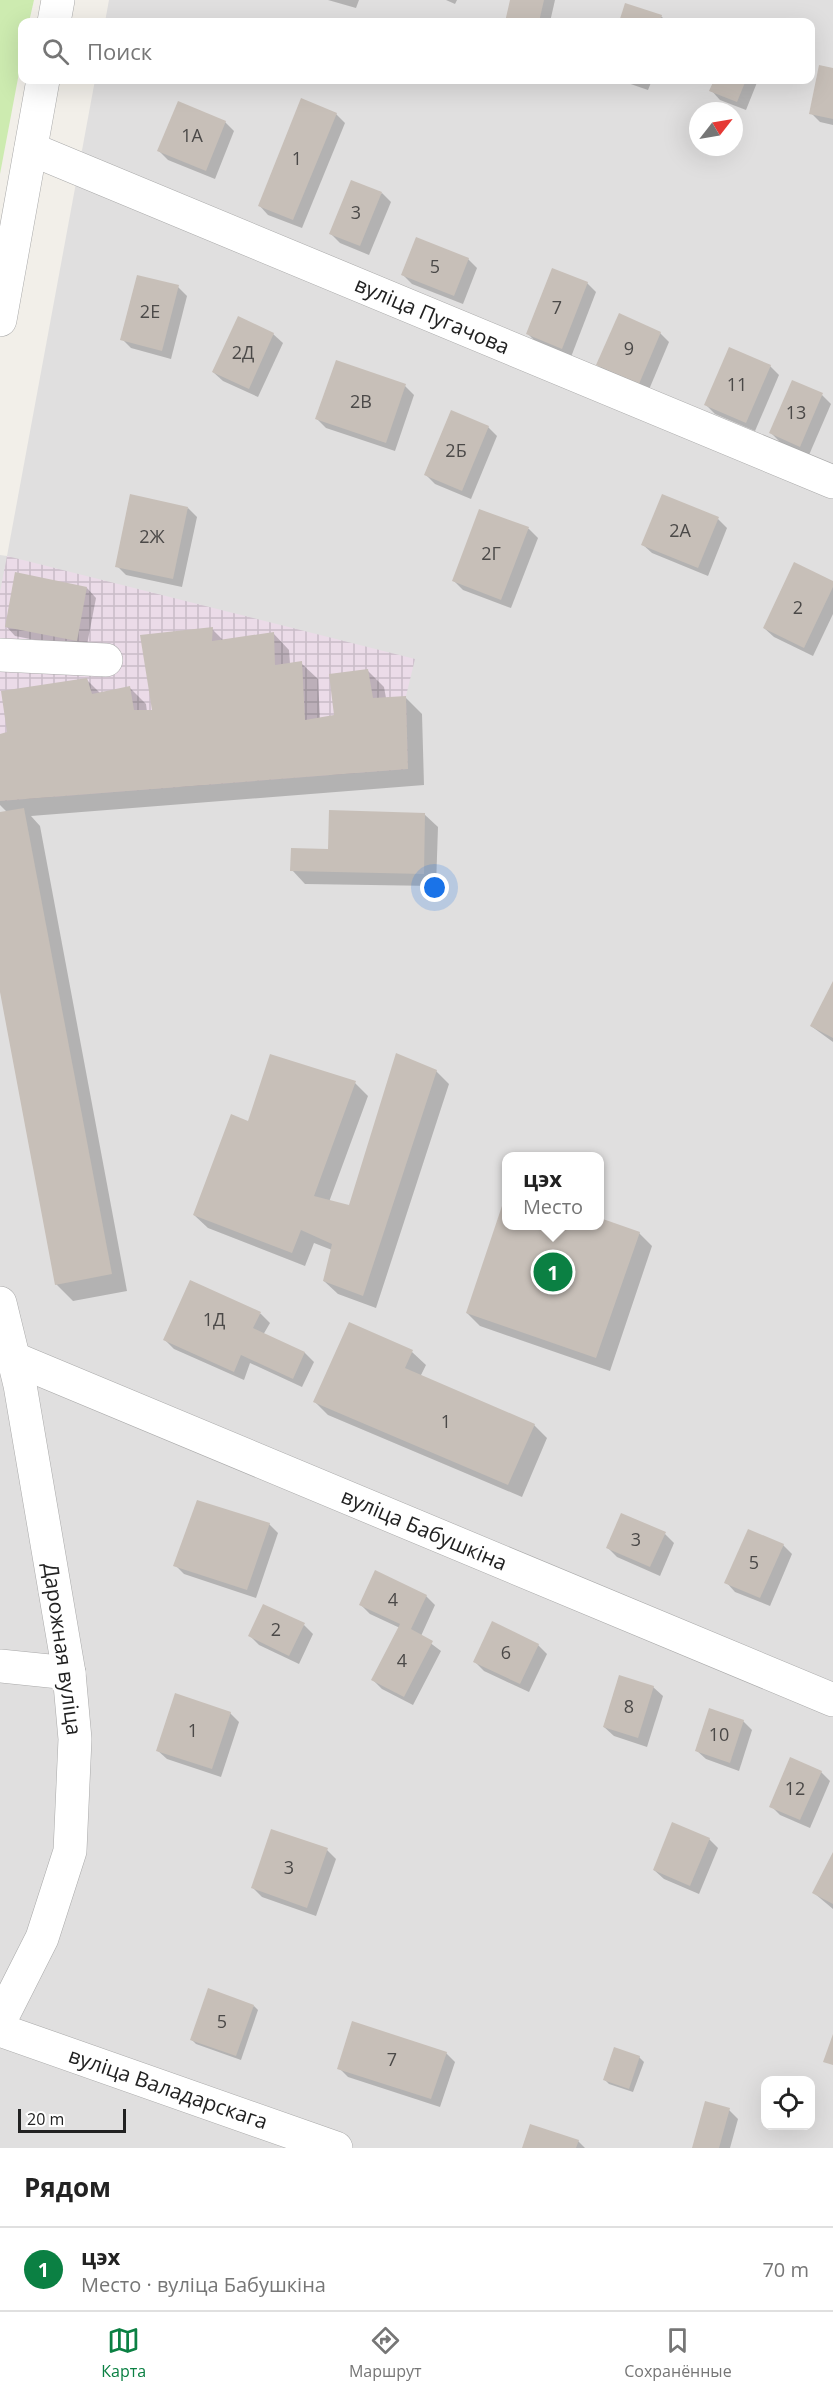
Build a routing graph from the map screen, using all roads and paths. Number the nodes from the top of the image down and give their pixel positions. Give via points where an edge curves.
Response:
1 (58, 0) edge
2 (55, 18) edge
3 (42, 84) edge
4 (30, 149) junction
5 (0, 320) edge
6 (833, 482) edge
7 (0, 655) edge
8 (106, 660) dead end
9 (0, 1303) edge
10 (12, 1378) edge
11 (0, 1666) edge
12 (69, 1673) junction
13 (833, 1700) edge
14 (0, 2021) edge
15 (0, 2030) edge
16 (336, 2148) edge

1 - 2 street
3 - 4 street
4 - 5 street
4 - 6 street, вуліца Пугачова
7 - 8 street
9 - 10 street, Дарожная вуліца
10 - 12 street, Дарожная вуліца
10 - 13 street, вуліца Бабушкіна
11 - 12 street
12 - 14 street, Дарожная вуліца via 75,1739 70,1851 42,1938
15 - 16 street, вуліца Валадарскага

